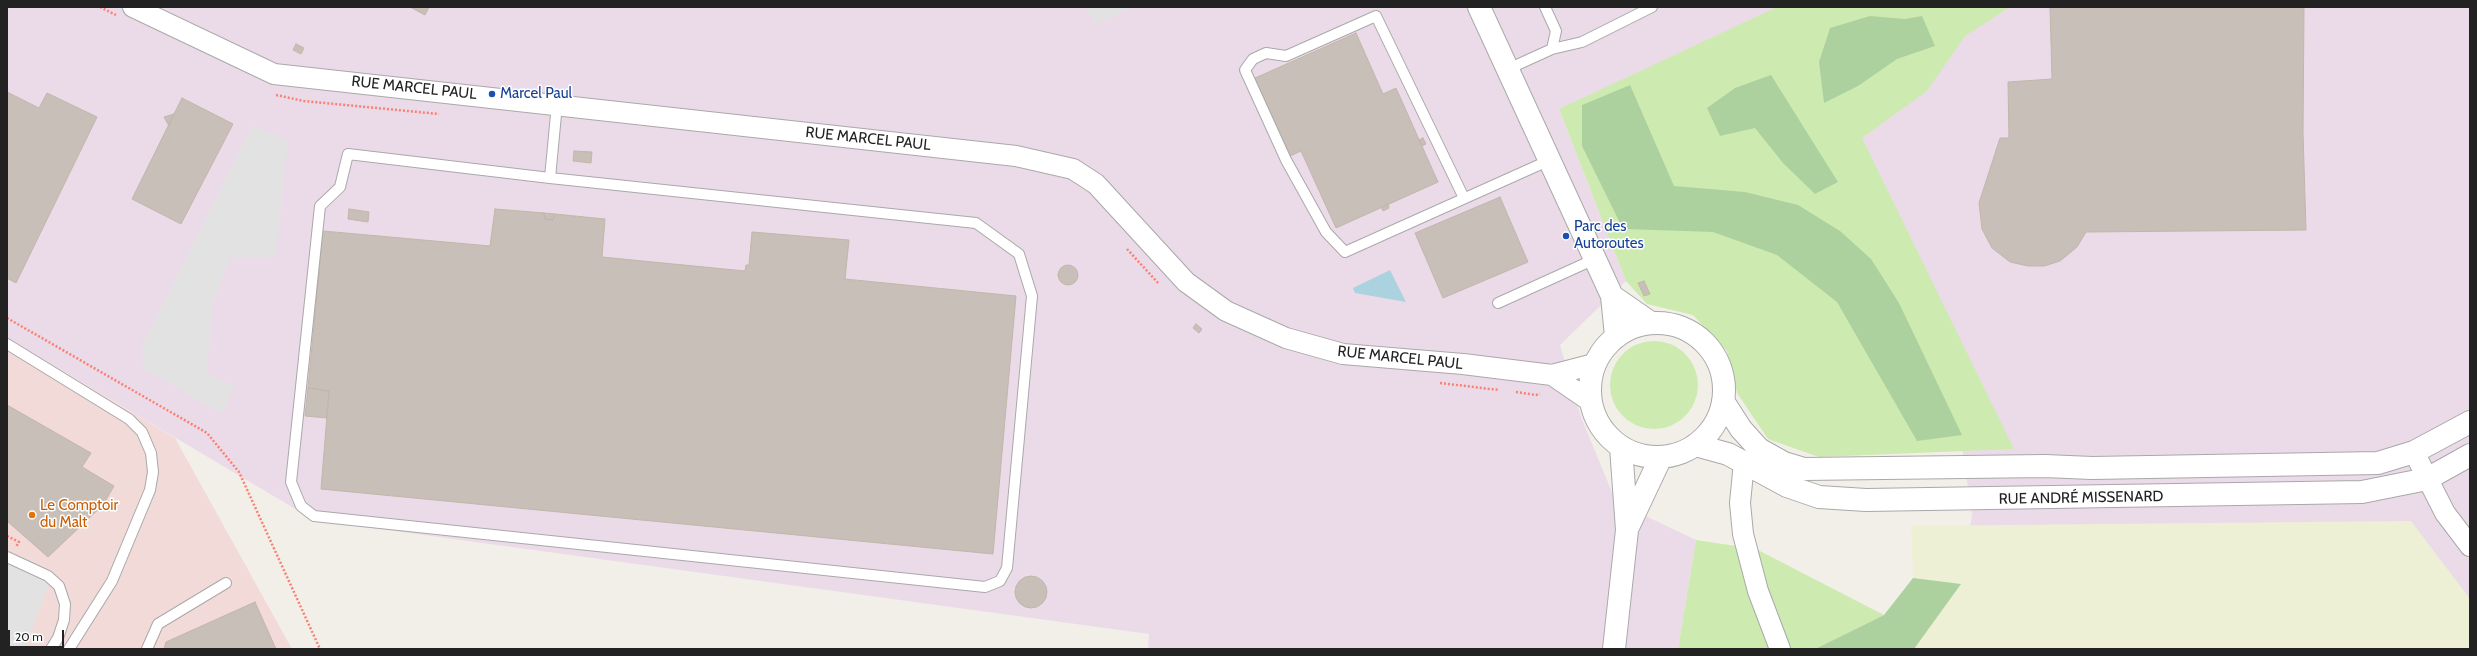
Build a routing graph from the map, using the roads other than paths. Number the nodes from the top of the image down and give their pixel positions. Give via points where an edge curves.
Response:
1 (133, 7) edge
2 (1479, 7) edge
3 (1545, 7) edge
4 (1652, 7) edge
5 (1552, 49) junction
6 (1508, 69) junction
7 (557, 104) junction
8 (1550, 160) junction
9 (550, 178) junction
10 (1464, 198) junction
11 (1595, 259) junction
12 (1612, 296) junction
13 (1498, 303) dead end
14 (1651, 323) junction
15 (1616, 336) junction
16 (7, 344) edge
17 (1594, 364) junction
18 (1551, 375) junction
19 (1590, 401) junction
20 (1723, 402) junction
21 (2470, 422) edge
22 (1696, 445) junction
23 (1622, 447) junction
24 (2414, 452) junction
25 (2470, 455) edge
26 (1661, 457) junction
27 (1744, 462) junction
28 (1865, 469) junction
29 (2427, 478) junction
30 (1866, 500) junction
31 (1627, 530) junction
32 (2470, 546) edge
33 (7, 557) edge
34 (226, 582) dead end
35 (51, 649) edge
36 (69, 649) edge
37 (147, 649) edge
38 (1614, 649) edge
39 (1780, 649) edge

1 - 7 street, RUE MARCEL PAUL via 274,74
2 - 6 street
3 - 5 lane via 1556,31
4 - 5 lane via 1582,42
5 - 6 lane
6 - 8 street
7 - 9 lane
7 - 18 street, RUE MARCEL PAUL via 1016,156 1073,169 1096,184 1186,282 1226,311 1286,338 1343,354 1463,364
8 - 10 lane
8 - 11 street
9 - 9 lane via 348,154 340,187 320,206 291,482 301,506 314,516 883,578 985,587 1000,581 1007,568 1032,296 1019,254 976,223
10 - 10 lane via 1346,252 1326,232 1286,160 1245,70 1253,59 1266,52 1286,56 1376,16
11 - 12 street
11 - 13 lane
12 - 14 street
12 - 15 street
14 - 15 street via 1631,327
14 - 20 street via 1671,324 1684,329 1706,344 1718,361 1724,381
15 - 17 street via 1603,349
16 - 36 lane via 129,419 142,432 151,453 153,472 150,490 112,581
17 - 18 street, RUE MARCEL PAUL
17 - 19 street via 1590,381
18 - 19 street, RUE MARCEL PAUL
19 - 23 street via 1596,419 1607,435
20 - 22 street via 1712,428
20 - 28 street, RUE ANDRÉ MISSENARD via 1741,429 1759,449 1784,463 1804,469
21 - 24 street, RUE ANDRÉ MISSENARD
22 - 26 street via 1679,453
22 - 27 street, RUE ANDRÉ MISSENARD via 1728,454
23 - 26 street via 1640,455
23 - 31 street
24 - 28 street, RUE ANDRÉ MISSENARD via 2378,463
24 - 29 street
25 - 29 street, RUE ANDRÉ MISSENARD
26 - 31 street
27 - 30 street, RUE ANDRÉ MISSENARD via 1787,486 1819,497
27 - 39 street via 1740,503 1744,534 1758,591
28 - 30 street
29 - 30 street, RUE ANDRÉ MISSENARD via 2362,492
29 - 32 street via 2445,513
31 - 38 street
33 - 35 lane via 48,576 59,586 65,604 64,620
34 - 37 lane via 158,624

